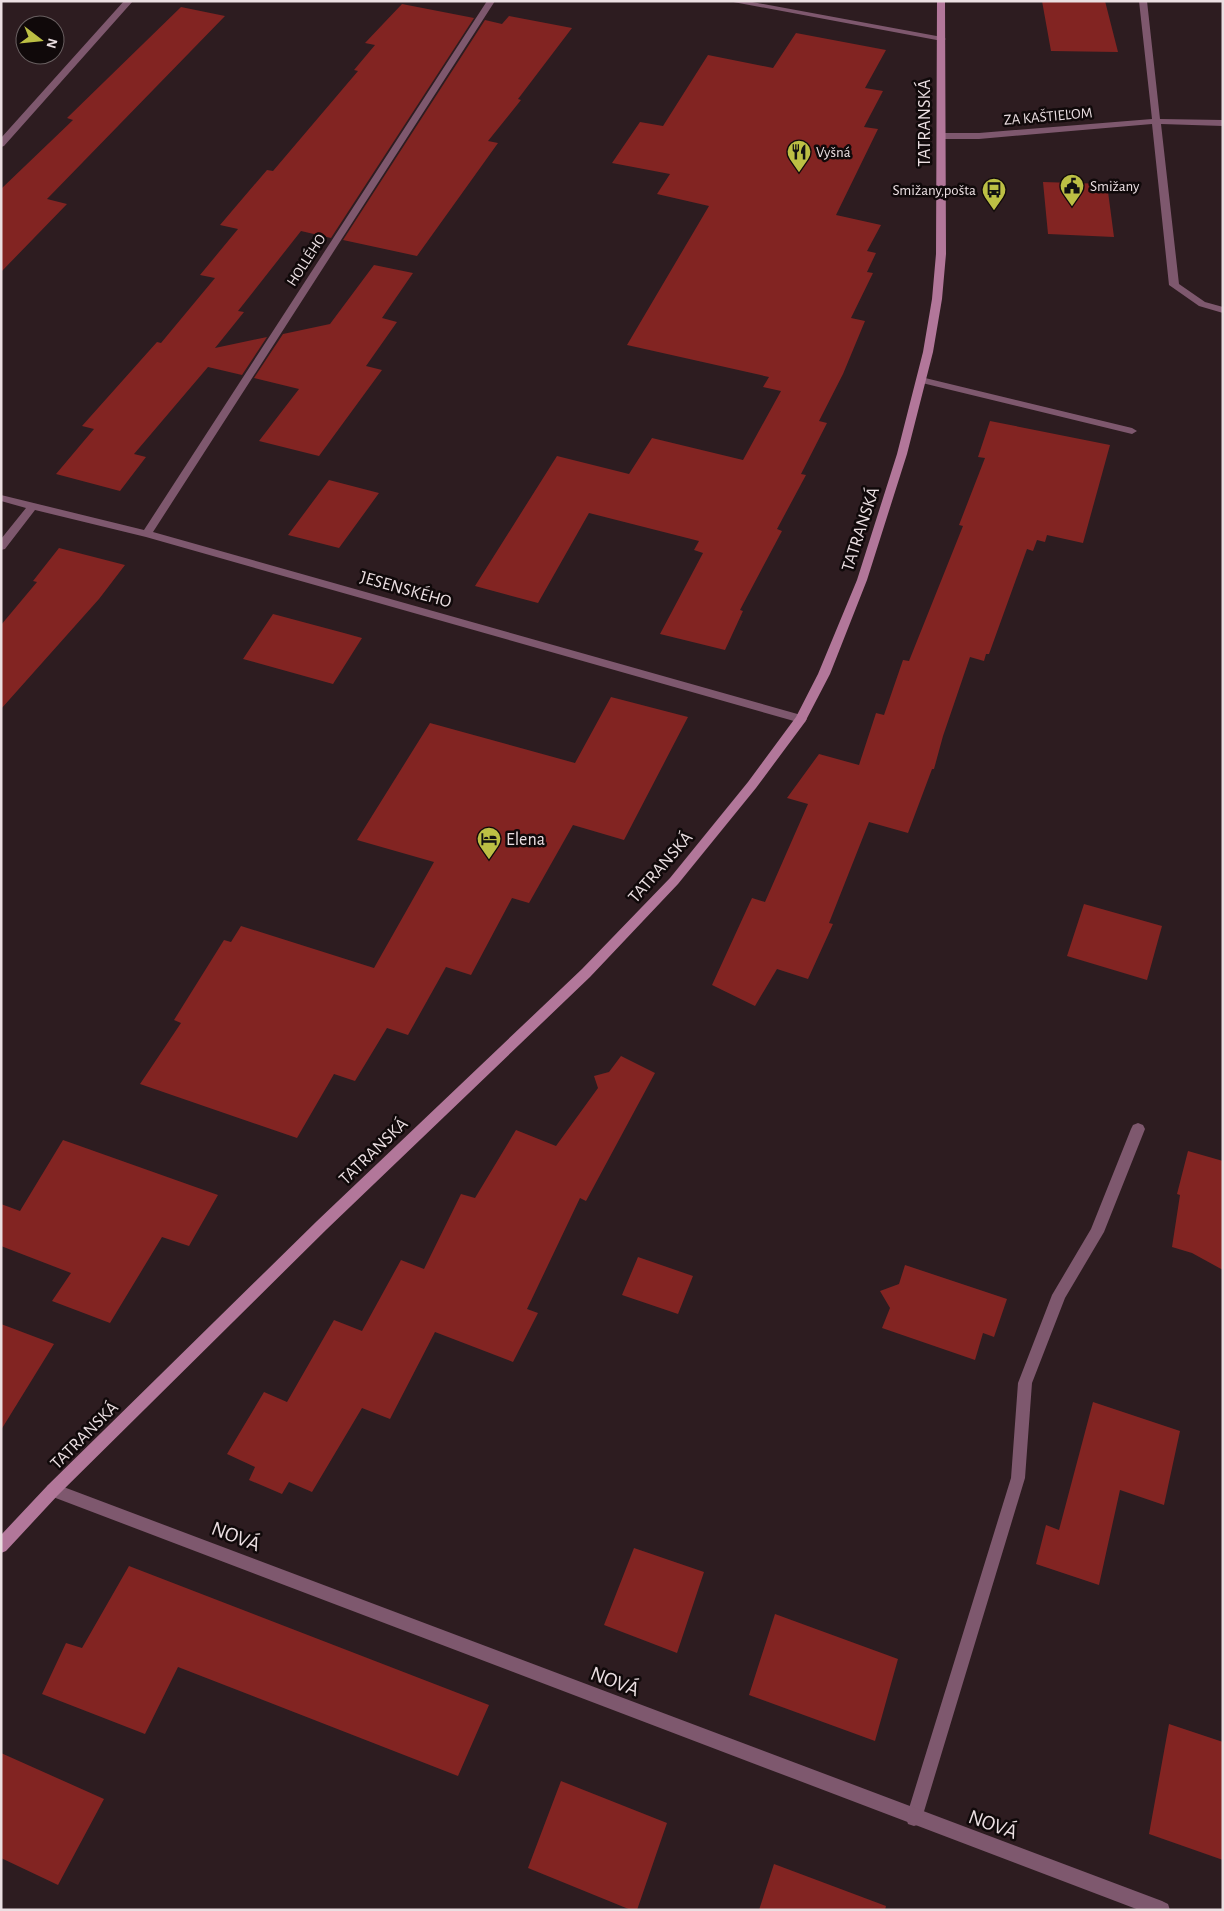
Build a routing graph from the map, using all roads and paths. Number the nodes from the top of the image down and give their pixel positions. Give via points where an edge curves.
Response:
1 (129, 1) edge
2 (491, 1) edge
3 (732, 1) edge
4 (942, 1) edge
5 (1143, 1) edge
6 (942, 39) junction
7 (1158, 121) junction
8 (1223, 124) edge
9 (941, 136) junction
10 (1, 144) edge
11 (1223, 310) edge
12 (921, 380) junction
13 (1132, 431) dead end
14 (1, 498) edge
15 (32, 506) junction
16 (147, 534) junction
17 (1, 547) edge
18 (801, 719) junction
19 (1138, 1129) dead end
20 (54, 1490) junction
21 (1, 1546) edge
22 (914, 1818) junction
23 (1162, 1910) edge

1 - 10 street
2 - 16 street, HOLLÉHO
3 - 6 street
4 - 6 main road, TATRANSKÁ
5 - 7 street
6 - 9 main road, TATRANSKÁ
7 - 8 street, ZA KAŠTIEĽOM
7 - 9 street, ZA KAŠTIEĽOM via 979,136
7 - 11 street via 1157,147 1174,286 1202,304
9 - 12 main road, TATRANSKÁ via 941,254 937,299
12 - 13 street
12 - 18 main road, TATRANSKÁ via 902,454 862,580 824,674
14 - 15 street, JESENSKÉHO
15 - 16 street, JESENSKÉHO
15 - 17 street
16 - 18 street, JESENSKÉHO
18 - 20 main road, TATRANSKÁ via 674,881 586,973 322,1224
19 - 22 street via 1097,1232 1059,1295 1024,1383 1018,1478
20 - 21 main road, TATRANSKÁ
20 - 22 street, NOVÁ
22 - 23 street, NOVÁ

